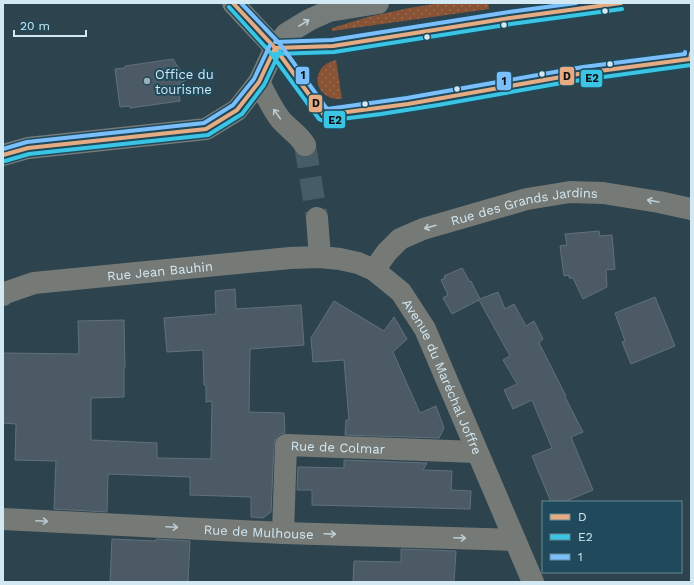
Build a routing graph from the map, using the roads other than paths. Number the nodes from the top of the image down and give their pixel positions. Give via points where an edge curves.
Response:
1 (233, 3) edge
2 (378, 3) edge
3 (275, 48) junction
4 (259, 82) junction
5 (3, 137) edge
6 (305, 145) tunnel mouth
7 (28, 148) junction
8 (3, 155) edge
9 (691, 209) edge
10 (317, 218) tunnel mouth
11 (320, 257) junction
12 (374, 270) junction
13 (3, 295) edge
14 (477, 452) junction
15 (3, 519) edge
16 (283, 533) junction
17 (515, 540) junction
18 (533, 582) edge

1 - 3 street
3 -> 2 main road via 286,34 329,10
3 - 4 main road
6 -> 4 street via 271,106
4 - 7 main road via 237,110 206,129
5 - 7 main road
7 - 8 main road
9 -> 12 street, Rue des Grands Jardins via 603,193 570,192 533,198 423,229 400,239
10 - 11 street
11 - 12 street, Avenue du Maréchal Joffre via 358,263
11 - 13 street, Rue Jean Bauhin via 34,283
12 - 14 street, Avenue du Maréchal Joffre via 401,292 425,329
14 - 16 street, Rue de Colmar via 286,445
14 - 17 street, Avenue du Maréchal Joffre
15 -> 16 street, Rue de Mulhouse
16 -> 17 street, Rue de Mulhouse
17 - 18 street, Avenue du Maréchal Joffre

